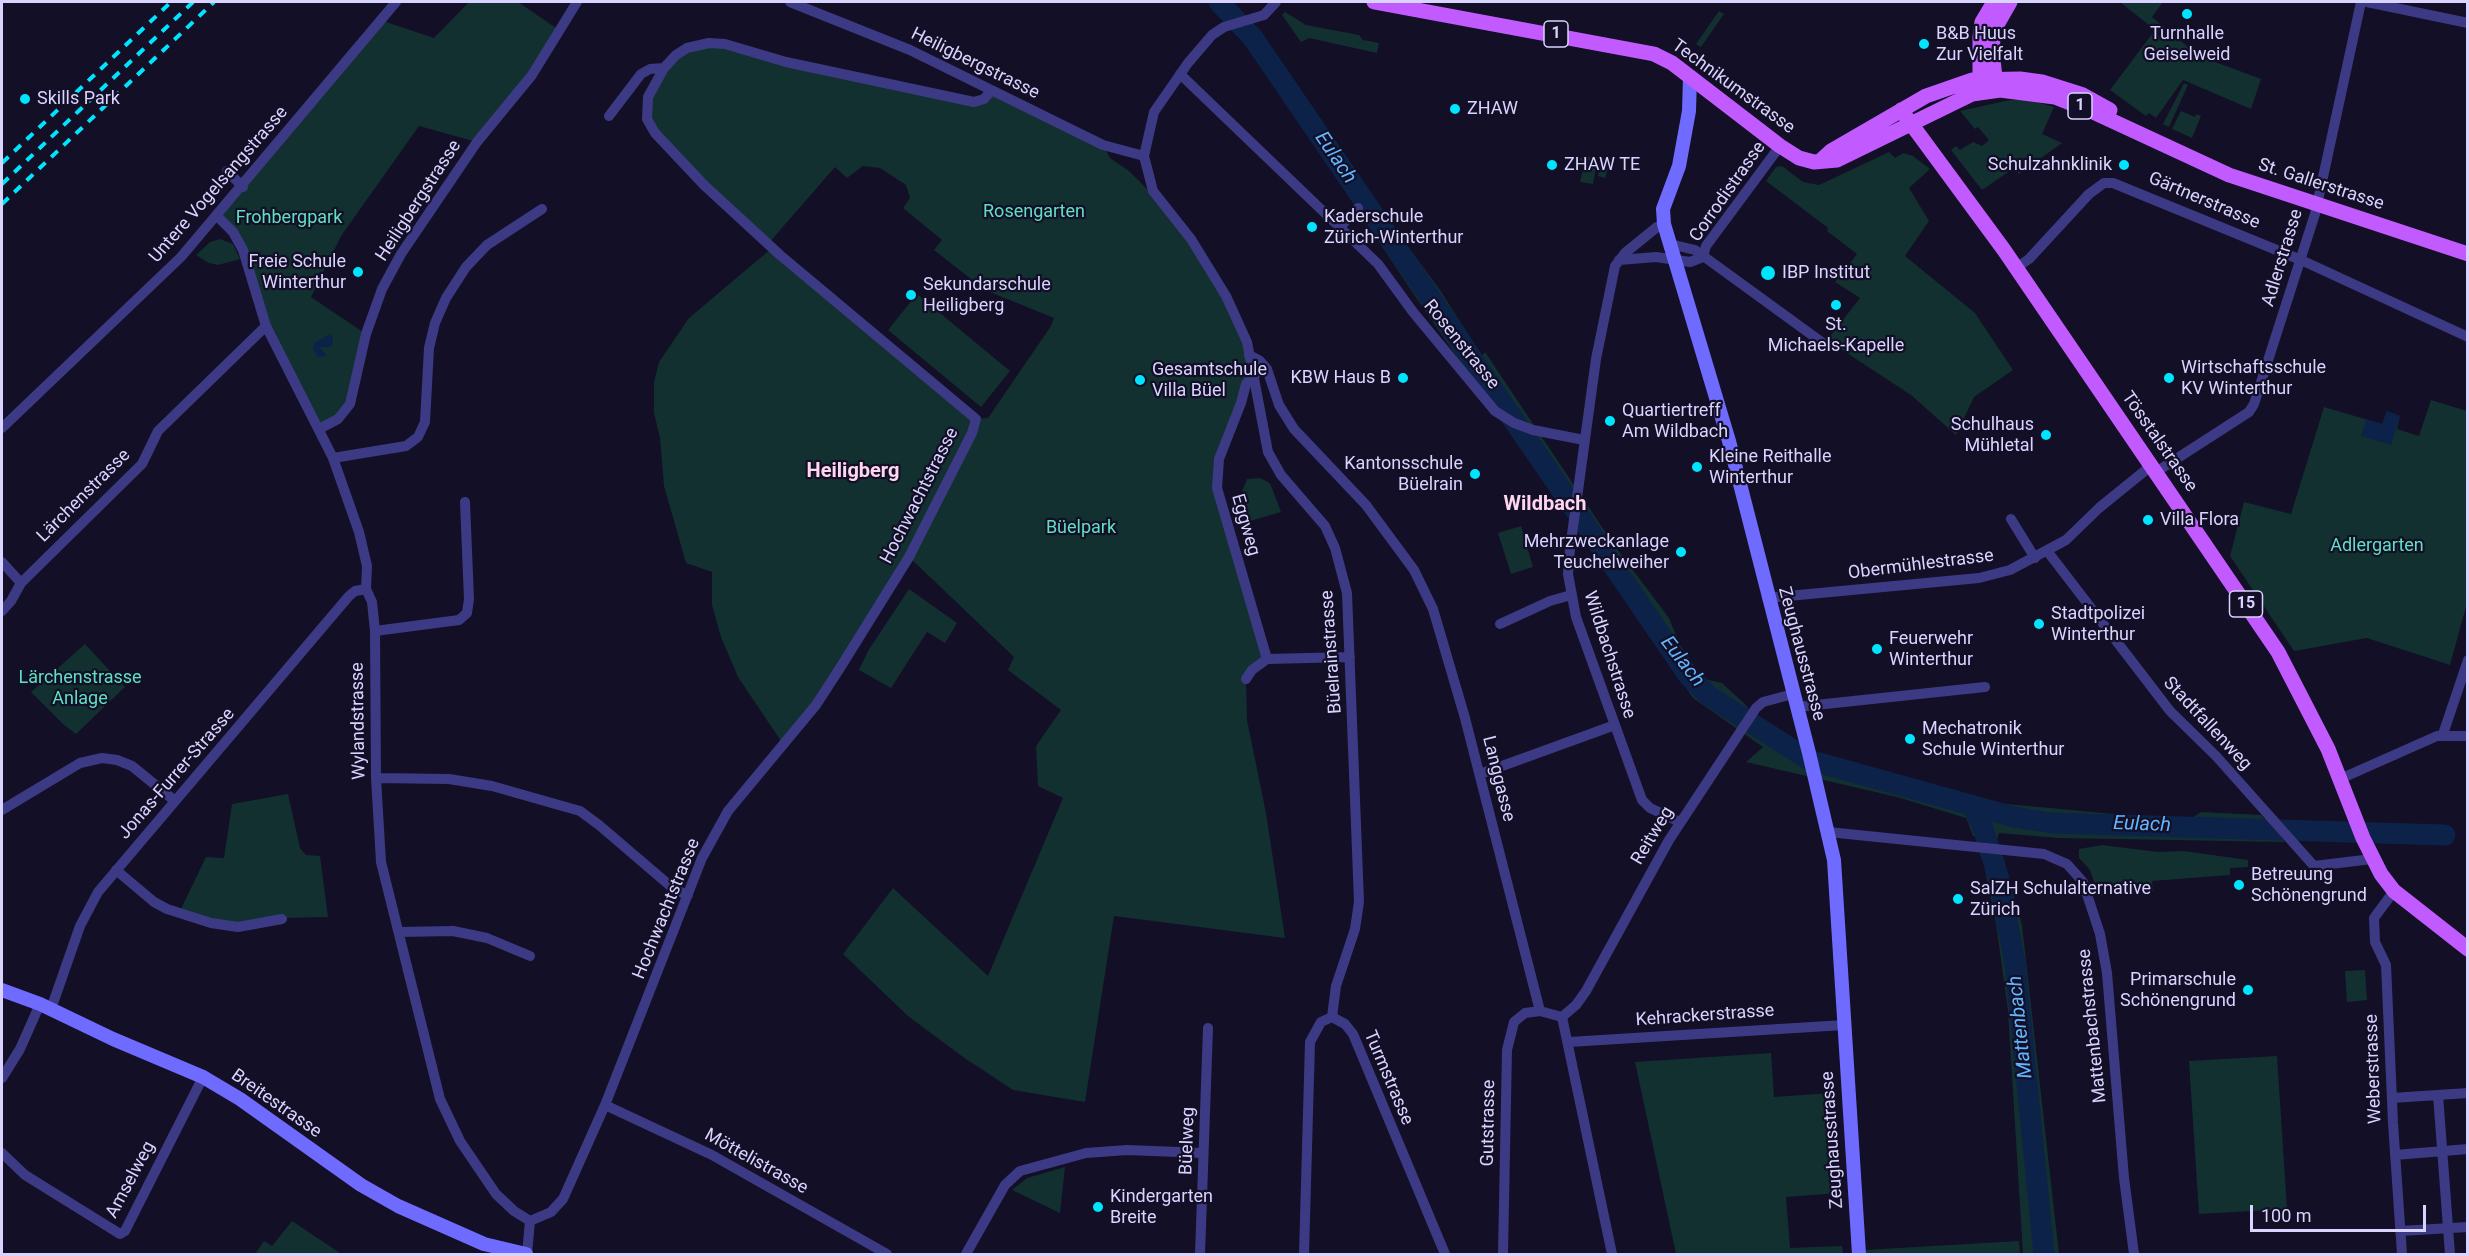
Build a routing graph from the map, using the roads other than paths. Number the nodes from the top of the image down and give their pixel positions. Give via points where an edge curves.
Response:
1 (396, 2) edge
2 (577, 2) edge
3 (790, 2) edge
4 (1276, 2) edge
5 (1374, 2) edge
6 (1994, 2) edge
7 (2010, 2) edge
8 (2361, 2) edge
9 (2367, 2) edge
10 (2468, 23) edge
11 (664, 68) junction
12 (1180, 74) junction
13 (1690, 77) junction
14 (1988, 83) junction
15 (991, 91) junction
16 (609, 116) dead end
17 (1906, 116) junction
18 (1780, 146) junction
19 (1144, 156) junction
20 (227, 171) dead end
21 (243, 186) junction
22 (2317, 204) junction
23 (1358, 208) dead end
24 (542, 209) dead end
25 (217, 216) junction
26 (1664, 224) junction
27 (1340, 227) junction
28 (1648, 235) junction
29 (1670, 244) junction
30 (2468, 255) edge
31 (1656, 257) junction
32 (1703, 257) junction
33 (1619, 260) junction
34 (1675, 260) junction
35 (2301, 260) junction
36 (2016, 268) junction
37 (266, 326) junction
38 (2468, 337) edge
39 (1827, 346) dead end
40 (1249, 355) junction
41 (1255, 375) junction
42 (2, 428) edge
43 (319, 429) junction
44 (1584, 440) junction
45 (333, 458) junction
46 (2154, 468) junction
47 (465, 502) dead end
48 (2010, 519) dead end
49 (2048, 552) junction
50 (2035, 558) junction
51 (2, 562) edge
52 (21, 583) junction
53 (366, 589) junction
54 (1570, 595) junction
55 (1767, 598) junction
56 (2, 611) edge
57 (1500, 624) dead end
58 (375, 631) junction
59 (1350, 657) junction
60 (1267, 659) junction
61 (2468, 660) edge
62 (1246, 679) dead end
63 (1985, 687) dead end
64 (1795, 701) junction
65 (1615, 725) junction
66 (2443, 734) junction
67 (2468, 736) edge
68 (1480, 774) junction
69 (376, 778) junction
70 (2340, 779) junction
71 (175, 801) junction
72 (2, 810) edge
73 (1680, 822) junction
74 (1828, 832) junction
75 (2372, 859) junction
76 (116, 870) junction
77 (2394, 891) junction
78 (688, 895) junction
79 (282, 919) dead end
80 (399, 932) junction
81 (2468, 949) edge
82 (530, 956) dead end
83 (2, 990) edge
84 (46, 1007) junction
85 (1540, 1011) junction
86 (1332, 1017) junction
87 (1562, 1017) junction
88 (1844, 1025) junction
89 (1208, 1028) dead end
90 (1569, 1042) junction
91 (203, 1077) junction
92 (2, 1078) edge
93 (2468, 1093) edge
94 (2438, 1095) junction
95 (2392, 1098) junction
96 (605, 1105) junction
97 (2468, 1149) edge
98 (2442, 1151) junction
99 (2, 1153) edge
100 (1203, 1153) junction
101 (2395, 1155) junction
102 (530, 1221) junction
103 (2468, 1227) edge
104 (2448, 1228) junction
105 (2400, 1231) junction
106 (527, 1254) edge
107 (887, 1254) edge
108 (966, 1254) edge
109 (1200, 1254) edge
110 (1304, 1254) edge
111 (1445, 1254) edge
112 (1503, 1254) edge
113 (1612, 1254) edge
114 (1859, 1254) edge
115 (2134, 1254) edge
116 (2402, 1254) edge
117 (2450, 1254) edge

1 - 21 street, Untere Vogelsangstrasse
2 - 43 street, Heiligbergstrasse via 532,75 477,142 401,254 382,289 366,334 350,404 338,418
3 - 15 street, Heiligbergstrasse via 910,50
4 - 12 street via 1264,15 1212,34
5 - 13 main road, Technikumstrasse / 1 via 1642,50
6 - 14 main road via 1981,28
7 - 14 main road via 1994,30
8 - 22 street, Adlerstrasse
9 - 10 street
11 - 15 street, Hochwachtstrasse via 687,48 725,44 786,62 974,102
11 - 16 street via 641,74
11 - 78 street, Hochwachtstrasse via 645,111 654,133 772,248 976,418 909,557 816,705 728,812 702,858
12 - 19 street via 1154,112
12 - 27 street, Rosenstrasse
13 - 18 main road, Technikumstrasse / 1
13 - 26 street, Zeughausstrasse via 1685,133 1679,166 1663,209
14 - 17 main road, 1 via 1942,88
14 - 22 main road, St. Gallerstrasse / 1 via 2055,97 2229,175
15 - 19 street, Heiligbergstrasse via 1103,145
17 - 18 main road, Technikumstrasse / 1 via 1831,150 1820,161 1799,158
17 - 36 main road, Tösstalstrasse / 15
18 - 32 street, Corrodistrasse via 1706,246
19 - 40 street, Büelrainstrasse via 1153,192 1215,276 1247,342
20 - 21 street
21 - 25 street, Untere Vogelsangstrasse
22 - 30 main road, St. Gallerstrasse / 1
22 - 35 street, Adlerstrasse
23 - 27 street
24 - 45 street via 487,245 466,267 446,298 429,348 425,422 418,437 406,446
25 - 37 street, Wylandstrasse via 243,250
25 - 42 street, Untere Vogelsangstrasse via 182,257
26 - 28 street
26 - 29 street, Zeughausstrasse
27 - 44 street, Rosenstrasse via 1378,264 1498,414 1533,430
28 - 31 street via 1643,247
28 - 33 street
29 - 32 street via 1695,250
29 - 34 street, Zeughausstrasse
31 - 33 street
31 - 34 street
32 - 34 street via 1690,262
32 - 39 street
33 - 44 street, Wildbachstrasse via 1605,309
34 - 55 street, Zeughausstrasse via 1729,441
35 - 36 street, Gärtnerstrasse via 2121,184 2104,183
35 - 38 street, Gärtnerstrasse
35 - 46 street, Adlerstrasse via 2249,412
36 - 46 main road, Tösstalstrasse / 15
37 - 43 street, Wylandstrasse
37 - 52 street, Lärchenstrasse via 158,431 142,464
40 - 41 street, Büelrainstrasse
40 - 68 street, Langgasse via 1267,369 1279,405 1294,429 1366,506 1414,570 1433,609
41 - 59 street, Büelrainstrasse via 1268,452 1281,475 1314,511 1335,548 1347,593
41 - 60 street, Eggweg via 1246,384 1219,459 1217,488
43 - 45 street, Wylandstrasse
44 - 54 street, Wildbachstrasse via 1568,574
45 - 53 street, Wylandstrasse via 359,532 368,572
46 - 49 street, Obermühlestrasse
46 - 70 main road, Tösstalstrasse / 15 via 2278,652 2309,708
47 - 58 street via 467,613 459,620
48 - 50 street
49 - 50 street, Obermühlestrasse
49 - 75 street, Stadtfallenweg via 2170,711 2216,756 2314,866
50 - 55 street, Obermühlestrasse via 1980,578
51 - 52 street
52 - 56 street, Lärchenstrasse
53 - 58 street, Wylandstrasse via 372,602
53 - 71 street, Jonas-Furrer-Strasse via 349,596
54 - 57 street
54 - 65 street, Wildbachstrasse
55 - 64 street, Zeughausstrasse
58 - 69 street, Wylandstrasse
59 - 60 street
59 - 86 street, Büelrainstrasse via 1359,902 1353,936 1336,986
60 - 62 street
61 - 66 street
63 - 64 street, Reitweg
64 - 73 street, Reitweg via 1763,702
64 - 74 street, Zeughausstrasse
65 - 68 street
65 - 73 street, Wildbachstrasse via 1642,800
66 - 67 street
66 - 70 street
68 - 85 street, Langgasse
69 - 78 street via 449,779 492,786 580,811 675,890
69 - 80 street, Wylandstrasse via 381,862
70 - 75 main road, Tösstalstrasse / 15
71 - 72 street via 132,766 102,758 80,763
71 - 76 street, Jonas-Furrer-Strasse
73 - 87 street, Reitweg via 1586,991
74 - 88 street, Zeughausstrasse via 1834,860
74 - 115 street, Mattenbachstrasse via 2044,854 2073,869 2090,897 2107,973
75 - 77 main road, Tösstalstrasse / 15
76 - 79 street via 154,902 211,923 238,927
76 - 84 street, Jonas-Furrer-Strasse via 87,911
77 - 81 main road, Tösstalstrasse / 15
77 - 95 street, Weberstrasse via 2374,918 2375,942 2386,965
78 - 96 street, Hochwachtstrasse
80 - 82 street via 453,931 487,938
80 - 102 street, Wylandstrasse via 440,1099 460,1141 496,1194
83 - 84 street, Breitestrasse
84 - 91 street, Breitestrasse
84 - 92 street, Jonas-Furrer-Strasse
85 - 87 street
85 - 112 street, Gutstrasse via 1525,1013 1514,1022 1507,1050
86 - 110 street via 1321,1022 1310,1042
86 - 111 street, Turmstrasse via 1353,1034
87 - 90 street
88 - 90 street, Kehrackerstrasse
88 - 114 street, Zeughausstrasse
89 - 100 street, Büelweg
90 - 113 street
91 - 99 street, Amselweg via 125,1231 120,1234 25,1175
91 - 106 street, Breitestrasse via 384,1198 484,1244
93 - 94 street
94 - 95 street
94 - 98 street
95 - 101 street, Weberstrasse
96 - 102 street, Hochwachtstrasse via 563,1199 551,1212
96 - 107 street, Möttelistrasse via 712,1155
97 - 98 street
98 - 101 street
98 - 104 street
100 - 108 street via 1086,1153 1020,1171 1005,1185
100 - 109 street, Büelweg
101 - 105 street, Weberstrasse
102 - 106 street
103 - 104 street
104 - 105 street
104 - 117 street
105 - 116 street, Weberstrasse

